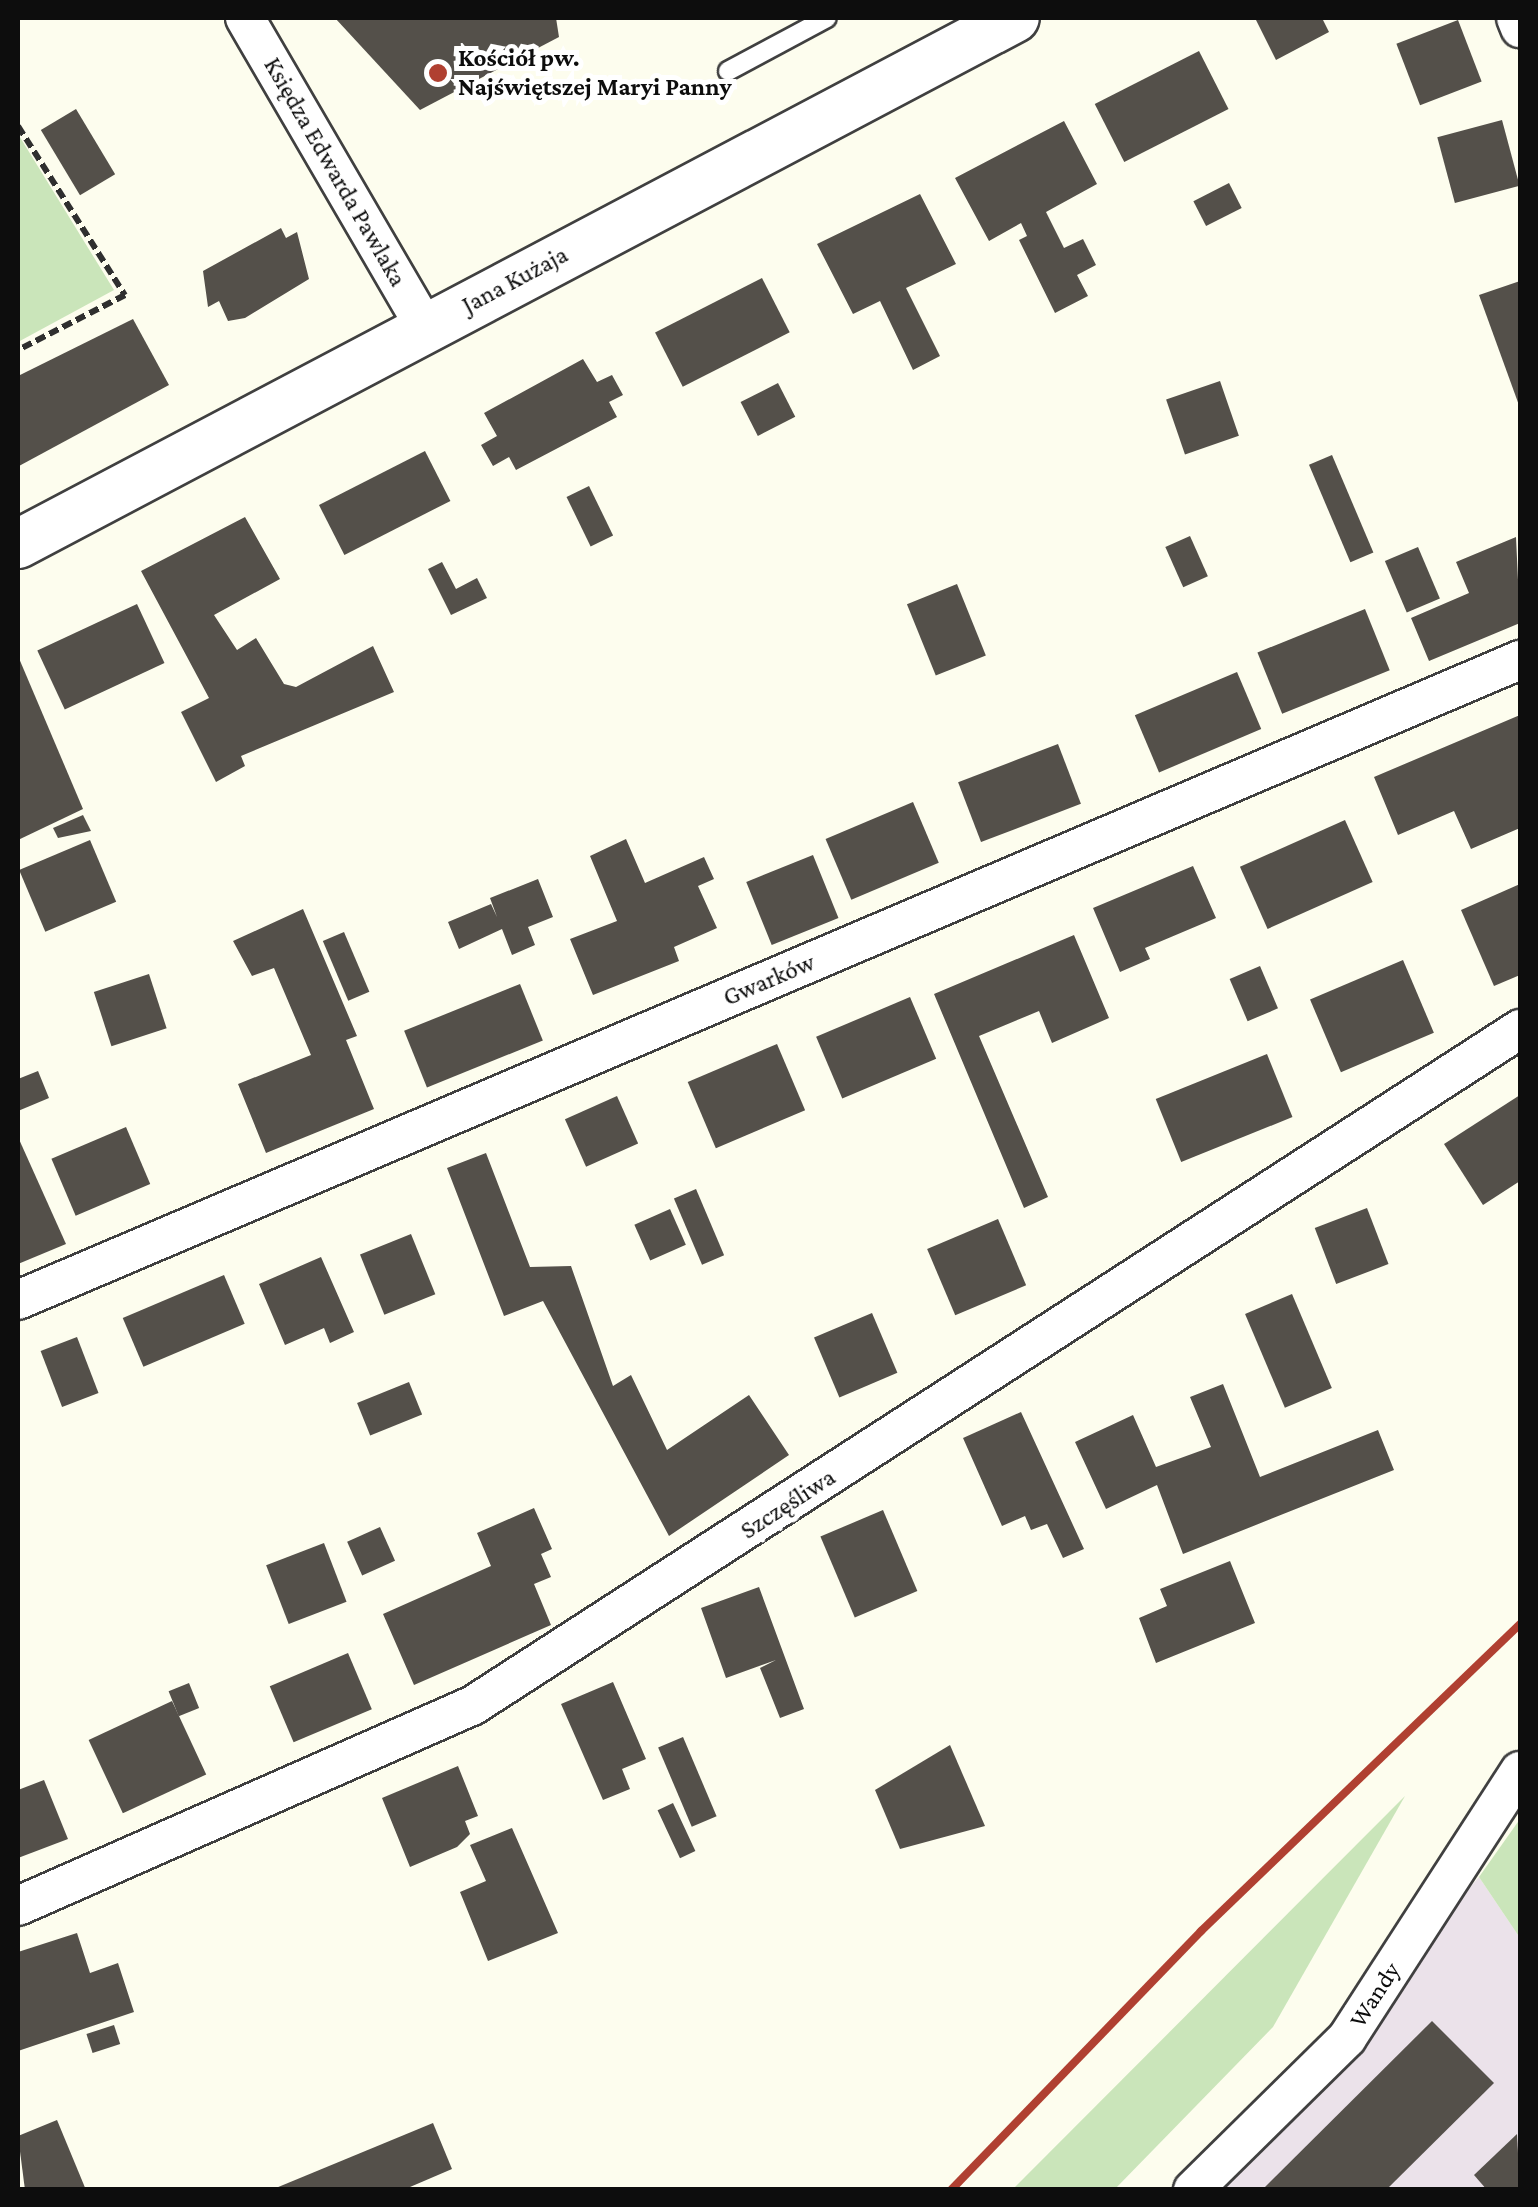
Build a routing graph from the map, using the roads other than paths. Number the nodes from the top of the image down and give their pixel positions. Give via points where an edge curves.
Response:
1 (245, 18) edge
2 (827, 18) edge
3 (1015, 18) edge
4 (1516, 18) edge
5 (1520, 28) edge
6 (728, 72) dead end
7 (425, 327) junction
8 (18, 544) edge
9 (1520, 660) edge
10 (1520, 1029) edge
11 (18, 1300) edge
12 (1520, 1771) edge
13 (18, 1906) edge
14 (1193, 2190) edge

1 - 7 street, Księdza Edwarda Pawlaka
2 - 6 lane
3 - 7 street, Jana Kużaja
4 - 5 street
7 - 8 street, Jana Kużaja
9 - 11 street, Gwarków
10 - 13 street, Szczęśliwa via 488,1697 368,1759
12 - 14 street, Wandy via 1347,2038

